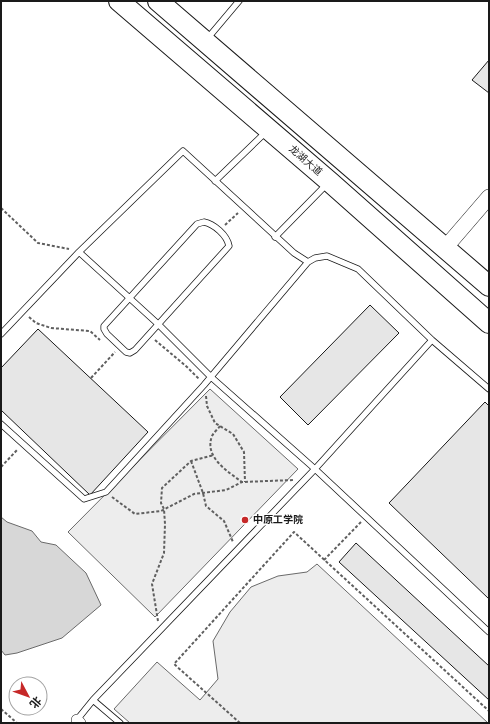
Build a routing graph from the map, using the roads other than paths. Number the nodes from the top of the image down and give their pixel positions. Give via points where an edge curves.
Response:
1 (118, 1) edge
2 (158, 1) edge
3 (239, 1) edge
4 (205, 41) junction
5 (269, 129) junction
6 (215, 181) junction
7 (330, 182) junction
8 (489, 197) edge
9 (275, 237) junction
10 (445, 248) junction
11 (79, 252) junction
12 (308, 262) junction
13 (489, 286) edge
14 (130, 299) junction
15 (158, 324) junction
16 (489, 324) edge
17 (1, 334) edge
18 (432, 340) junction
19 (211, 377) junction
20 (489, 389) edge
21 (1, 424) edge
22 (314, 469) junction
23 (489, 632) edge
24 (93, 700) junction
25 (78, 722) edge
26 (120, 723) edge

1 - 5 highway, 龙湖大道
2 - 4 highway
3 - 4 lane
4 - 10 highway
5 - 6 lane
5 - 7 highway, 龙湖大道
6 - 9 lane
6 - 11 lane via 183,151
7 - 9 lane
7 - 16 highway, 龙湖大道
8 - 10 street
9 - 12 lane
10 - 13 highway
11 - 14 lane
11 - 17 lane
12 - 18 lane via 327,256 358,269
12 - 19 lane
14 - 15 lane
14 - 15 lane via 104,326 107,334 119,346 130,353
14 - 15 lane via 197,224 212,224 228,242 226,250
15 - 19 lane
18 - 20 lane
18 - 22 lane
19 - 21 lane via 106,492 84,499
19 - 22 lane
22 - 23 lane
22 - 24 lane
24 - 25 lane
24 - 26 lane

